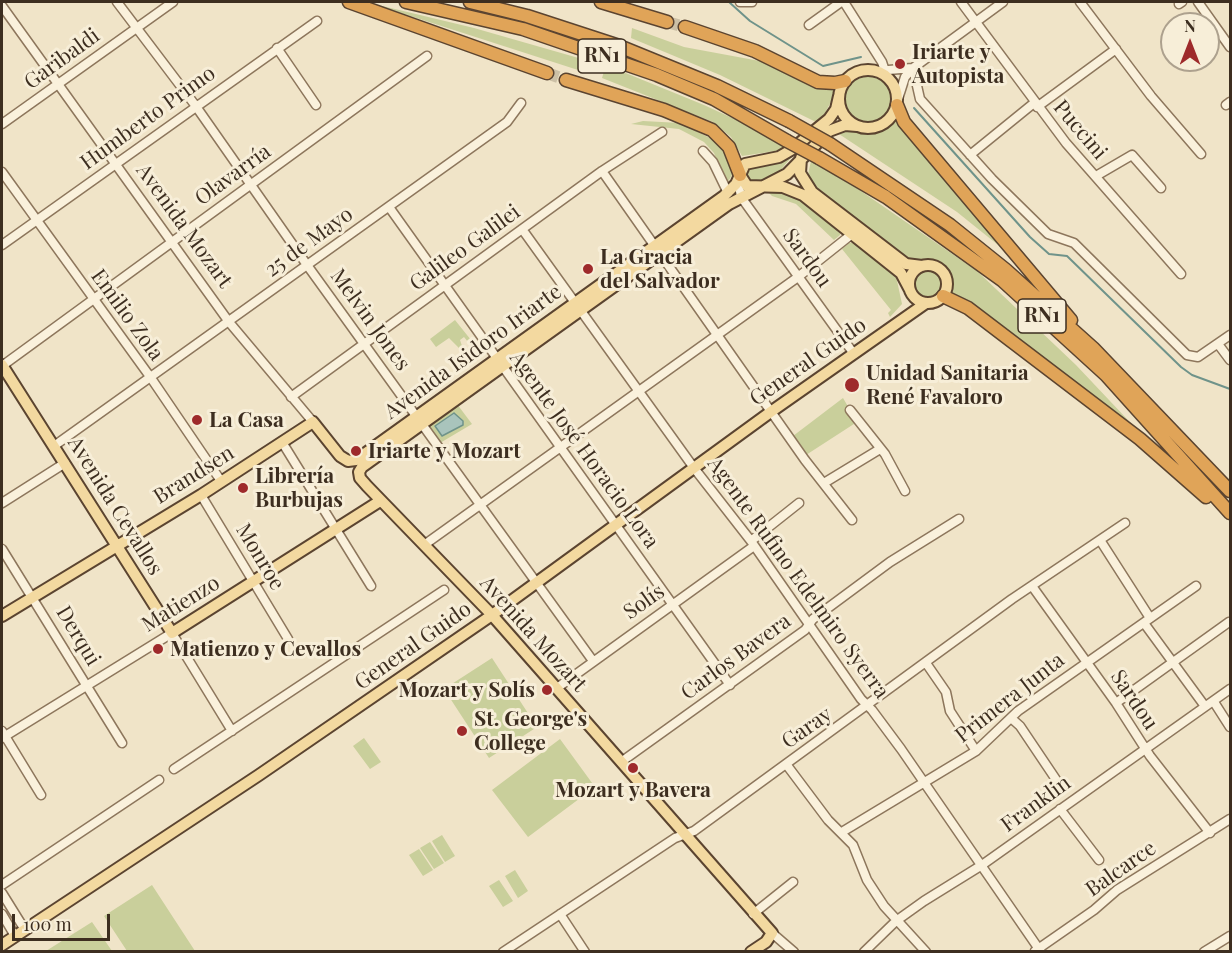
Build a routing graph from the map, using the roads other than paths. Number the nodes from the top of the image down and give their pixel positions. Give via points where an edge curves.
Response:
1 (117, 2) edge
2 (173, 2) edge
3 (349, 2) edge
4 (406, 2) edge
5 (470, 2) edge
6 (601, 2) edge
7 (740, 2) edge
8 (752, 2) edge
9 (843, 2) edge
10 (961, 2) edge
11 (1003, 2) edge
12 (1080, 2) edge
13 (1198, 2) edge
14 (2, 4) edge
15 (317, 21) dead end
16 (976, 21) junction
17 (667, 22) tunnel mouth
18 (808, 25) dead end
19 (137, 27) junction
20 (685, 27) tunnel mouth
21 (1230, 47) edge
22 (277, 48) junction
23 (1116, 49) junction
24 (427, 56) dead end
25 (913, 68) junction
26 (881, 71) junction
27 (547, 73) tunnel mouth
28 (566, 80) tunnel mouth
29 (845, 81) junction
30 (58, 84) junction
31 (839, 96) junction
32 (897, 102) junction
33 (521, 103) dead end
34 (195, 105) junction
35 (316, 105) dead end
36 (1036, 105) junction
37 (2, 124) edge
38 (857, 126) junction
39 (662, 132) dead end
40 (703, 152) dead end
41 (1201, 154) dead end
42 (970, 155) junction
43 (801, 157) junction
44 (115, 163) junction
45 (602, 171) junction
46 (2, 172) edge
47 (1095, 176) junction
48 (739, 178) junction
49 (251, 184) junction
50 (761, 186) junction
51 (1161, 188) dead end
52 (741, 197) junction
53 (727, 198) junction
54 (389, 207) junction
55 (36, 220) junction
56 (522, 229) junction
57 (852, 234) junction
58 (172, 241) junction
59 (2, 244) edge
60 (659, 250) junction
61 (307, 265) junction
62 (922, 267) junction
63 (1181, 274) dead end
64 (798, 276) junction
65 (444, 285) junction
66 (910, 290) junction
67 (943, 296) junction
68 (92, 300) junction
69 (926, 303) junction
70 (579, 307) junction
71 (229, 322) junction
72 (718, 334) junction
73 (1230, 335) edge
74 (364, 342) junction
75 (1218, 344) junction
76 (1093, 348) junction
77 (854, 354) junction
78 (1230, 360) edge
79 (500, 363) junction
80 (2, 366) edge
81 (152, 378) junction
82 (640, 390) junction
83 (291, 397) junction
84 (850, 410) dead end
85 (772, 411) junction
86 (421, 420) junction
87 (313, 422) junction
88 (282, 442) junction
89 (54, 446) junction
90 (560, 448) junction
91 (880, 449) junction
92 (345, 460) joint
93 (65, 463) junction
94 (694, 468) junction
95 (360, 478) joint
96 (221, 481) junction
97 (824, 483) junction
98 (905, 491) dead end
99 (1230, 491) edge
100 (201, 495) junction
101 (380, 501) junction
102 (2, 503) edge
103 (799, 503) dead end
104 (481, 504) junction
105 (1230, 513) edge
106 (1230, 518) edge
107 (959, 519) dead end
108 (852, 520) dead end
109 (1125, 523) dead end
110 (617, 525) junction
111 (337, 530) junction
112 (1100, 540) junction
113 (752, 544) junction
114 (424, 545) junction
115 (116, 546) junction
116 (2, 549) edge
117 (254, 581) junction
118 (536, 583) junction
119 (371, 586) dead end
120 (1032, 586) junction
121 (1196, 586) dead end
122 (444, 590) dead end
123 (33, 597) junction
124 (673, 604) junction
125 (492, 615) junction
126 (2, 616) edge
127 (1147, 621) junction
128 (1229, 622) edge
129 (809, 624) junction
130 (172, 633) junction
131 (288, 639) dead end
132 (593, 661) junction
133 (1172, 662) junction
134 (926, 663) junction
135 (1087, 663) junction
136 (730, 685) junction
137 (87, 686) junction
138 (557, 688) junction
139 (1230, 689) edge
140 (1214, 702) junction
141 (1116, 703) junction
142 (1204, 705) junction
143 (868, 707) junction
144 (1011, 718) junction
145 (1230, 727) edge
146 (232, 731) junction
147 (2, 735) edge
148 (122, 743) dead end
149 (1146, 748) junction
150 (976, 752) junction
151 (621, 762) junction
152 (786, 765) junction
153 (174, 769) dead end
154 (159, 780) dead end
155 (923, 782) junction
156 (1059, 784) dead end
157 (41, 795) dead end
158 (1060, 809) junction
159 (1230, 819) edge
160 (842, 832) junction
161 (1210, 833) junction
162 (685, 834) junction
163 (1099, 860) dead end
164 (982, 865) junction
165 (793, 882) dead end
166 (2, 885) edge
167 (2, 893) edge
168 (2, 914) edge
169 (560, 914) junction
170 (753, 914) junction
171 (896, 921) junction
172 (25, 930) junction
173 (772, 933) junction
174 (15, 936) junction
175 (1230, 936) edge
176 (2, 945) edge
177 (504, 951) edge
178 (585, 951) edge
179 (751, 951) edge
180 (794, 951) edge
181 (864, 951) edge
182 (926, 951) edge
183 (1038, 951) edge
184 (1204, 951) edge

1 - 19 street, Melvin Jones
2 - 19 street, Garibaldi
3 - 27 highway
4 - 105 highway, RN1, bridge via 523,29 657,75 714,99 886,197 1003,281 1106,375
5 - 76 highway, RN1, bridge via 527,16 641,54 789,121 950,225
6 - 17 highway
7 - 8 street
9 - 18 street
9 - 26 street via 882,62
10 - 16 street, Puccini
11 - 16 street
12 - 23 street
13 - 21 street
14 - 30 street, Avenida Mozart
15 - 22 street, Humberto Primo
16 - 25 street
16 - 36 street, Puccini
19 - 30 street, Garibaldi
19 - 34 street, Melvin Jones
20 - 29 highway via 755,51 818,82
22 - 34 street, Humberto Primo
22 - 35 street
23 - 36 street
23 - 41 street
24 - 49 street, Olavarría
25 - 26 street
25 - 32 street via 905,77
25 - 42 street via 920,99
26 - 29 main road via 859,71
26 - 32 main road via 890,79
28 - 48 highway via 664,110 712,130 729,147
29 - 31 main road
30 - 37 street, Garibaldi
30 - 44 street, Avenida Mozart
31 - 38 main road via 843,114
31 - 48 main road, Avenida Isidoro Iriarte via 833,114 822,125 784,154 748,162 742,166
32 - 38 main road via 894,113 882,125
32 - 76 highway via 904,122
33 - 54 street, 25 de Mayo via 507,122
34 - 44 street, Humberto Primo
34 - 49 street, Melvin Jones
36 - 42 street
36 - 47 street, Puccini
38 - 43 main road, Avenida Isidoro Iriarte via 833,128
39 - 45 street, Galileo Galilei
40 - 53 street via 713,162
42 - 75 street via 1048,234 1074,243 1187,355 1198,357
43 - 50 main road, Avenida Isidoro Iriarte via 787,174
43 - 62 main road via 800,173 812,192 906,264
44 - 55 street, Humberto Primo
44 - 58 street, Avenida Mozart
45 - 56 street, Galileo Galilei
45 - 60 street
46 - 55 street, Emilio Zola
47 - 51 street via 1132,155
47 - 63 street, Puccini
48 - 50 main road via 747,186
48 - 52 street, Sardou
48 - 53 main road, Avenida Isidoro Iriarte
49 - 58 street, Olavarría
49 - 61 street, Melvin Jones
50 - 52 main road, Avenida Isidoro Iriarte
50 - 57 main road via 798,192
52 - 53 main road, Avenida Isidoro Iriarte
52 - 64 street, Sardou
53 - 60 main road, Avenida Isidoro Iriarte
54 - 61 street, 25 de Mayo
54 - 65 street, Agente José Horacio Lora
55 - 59 street, Humberto Primo
55 - 68 street, Emilio Zola
56 - 65 street, Galileo Galilei
56 - 70 street, Agente Rufino Edelmiro Syerra
57 - 64 street
57 - 66 main road via 901,273
58 - 68 street, Olavarría
58 - 71 street, Avenida Mozart
60 - 70 main road, Avenida Isidoro Iriarte
60 - 72 street
61 - 71 street, 25 de Mayo
61 - 74 street, Melvin Jones
62 - 66 main road via 910,278
62 - 67 main road via 934,267 944,274 947,285
64 - 72 street
64 - 77 street, Sardou
65 - 74 street, Galileo Galilei
65 - 79 street, Agente José Horacio Lora
66 - 69 main road
67 - 69 main road
67 - 106 highway via 969,308 1140,439
68 - 80 street, Olavarría
68 - 81 street, Emilio Zola
69 - 77 main road, General Guido
70 - 79 main road, Avenida Isidoro Iriarte
70 - 82 street, Agente Rufino Edelmiro Syerra
71 - 81 street, 25 de Mayo
71 - 83 street, Avenida Mozart
72 - 82 street
72 - 85 street
73 - 75 street
74 - 83 street, Galileo Galilei
74 - 86 street, Melvin Jones
75 - 78 street
76 - 99 highway, RN1
77 - 85 main road, General Guido
79 - 86 main road, Avenida Isidoro Iriarte
79 - 90 street, Agente José Horacio Lora
80 - 89 main road, Avenida Cevallos
81 - 89 street, 25 de Mayo
81 - 96 street, Emilio Zola
82 - 90 street
82 - 94 street, Agente Rufino Edelmiro Syerra
83 - 87 street, Avenida Mozart
84 - 91 street
85 - 94 main road, General Guido
85 - 97 street
86 - 92 main road, Avenida Isidoro Iriarte via 356,460
86 - 95 main road, Avenida Isidoro Iriarte via 362,467
86 - 104 street, Melvin Jones
87 - 88 main road, Brandsen
87 - 92 main road, Avenida Mozart
88 - 96 main road, Brandsen
88 - 111 street
89 - 93 main road, Avenida Cevallos
90 - 104 street
90 - 110 street, Agente José Horacio Lora
91 - 97 street
91 - 98 street
93 - 102 street
93 - 115 main road, Avenida Cevallos
94 - 110 main road, General Guido
94 - 113 street, Agente Rufino Edelmiro Syerra
95 - 101 main road, Avenida Mozart
96 - 100 main road, Brandsen
97 - 108 street
100 - 115 main road, Brandsen
100 - 117 street, Monroe
101 - 111 main road, Matienzo
101 - 114 main road, Avenida Mozart
103 - 113 street, Solís
104 - 114 street
104 - 118 street, Melvin Jones
107 - 129 street, Carlos Bavera via 890,562
109 - 112 street, Garay
110 - 118 main road, General Guido
110 - 124 street, Agente José Horacio Lora
111 - 117 main road, Matienzo
111 - 119 street
112 - 120 street, Garay
112 - 127 street
113 - 124 street, Solís
113 - 129 street, Agente Rufino Edelmiro Syerra
114 - 125 main road, Avenida Mozart
115 - 123 main road, Brandsen
115 - 130 main road, Avenida Cevallos
116 - 123 street, Derqui
117 - 130 main road, Matienzo
117 - 131 street, Monroe
118 - 125 main road, General Guido
118 - 132 street, Melvin Jones
120 - 134 street, Garay
120 - 135 street, Sardou
121 - 127 street, Primera Junta
122 - 146 street
123 - 126 main road, Brandsen
123 - 137 street, Derqui
124 - 132 street, Solís
124 - 136 street, Agente José Horacio Lora
125 - 138 main road, Avenida Mozart
125 - 172 main road, General Guido
127 - 133 street
127 - 135 street, Primera Junta
128 - 133 street
129 - 136 street, Carlos Bavera
129 - 143 street, Agente Rufino Edelmiro Syerra
130 - 137 street, Matienzo
130 - 146 street, Avenida Cevallos
132 - 138 street, Solís
133 - 141 street
133 - 142 street
134 - 143 street, Garay
134 - 150 street via 946,692 950,711
135 - 141 street, Sardou
135 - 144 street, Primera Junta
136 - 151 street, Carlos Bavera
137 - 147 street, Matienzo
137 - 148 street, Derqui
138 - 151 main road, Avenida Mozart
139 - 140 street, Franklin
140 - 142 street, Franklin
140 - 145 street
141 - 149 street, Sardou
142 - 149 street, Franklin
143 - 152 street, Garay
143 - 155 street, Agente Rufino Edelmiro Syerra
144 - 150 street, Primera Junta
144 - 156 street
146 - 153 street
147 - 157 street
149 - 158 street, Franklin
149 - 161 street, Sardou
150 - 155 street, Primera Junta
151 - 162 main road, Avenida Mozart
152 - 160 street via 828,820
152 - 162 street, Garay
154 - 166 street
155 - 160 street, Primera Junta
155 - 164 street, Agente Rufino Edelmiro Syerra
158 - 163 street
158 - 164 street, Franklin
159 - 161 street, Balcarce
160 - 171 street via 853,845 867,880
161 - 183 street, Balcarce via 1116,890
162 - 169 street, Garay
162 - 170 main road, Avenida Mozart
164 - 171 street, Franklin
164 - 183 street, Agente Rufino Edelmiro Syerra
165 - 170 street
167 - 172 street
168 - 174 street
169 - 177 street, Garay
169 - 178 street
170 - 173 main road, Avenida Mozart
171 - 181 street, Franklin
171 - 182 street
172 - 174 main road, General Guido
173 - 179 main road
173 - 180 street, Avenida Mozart
174 - 176 main road, General Guido
175 - 184 street

